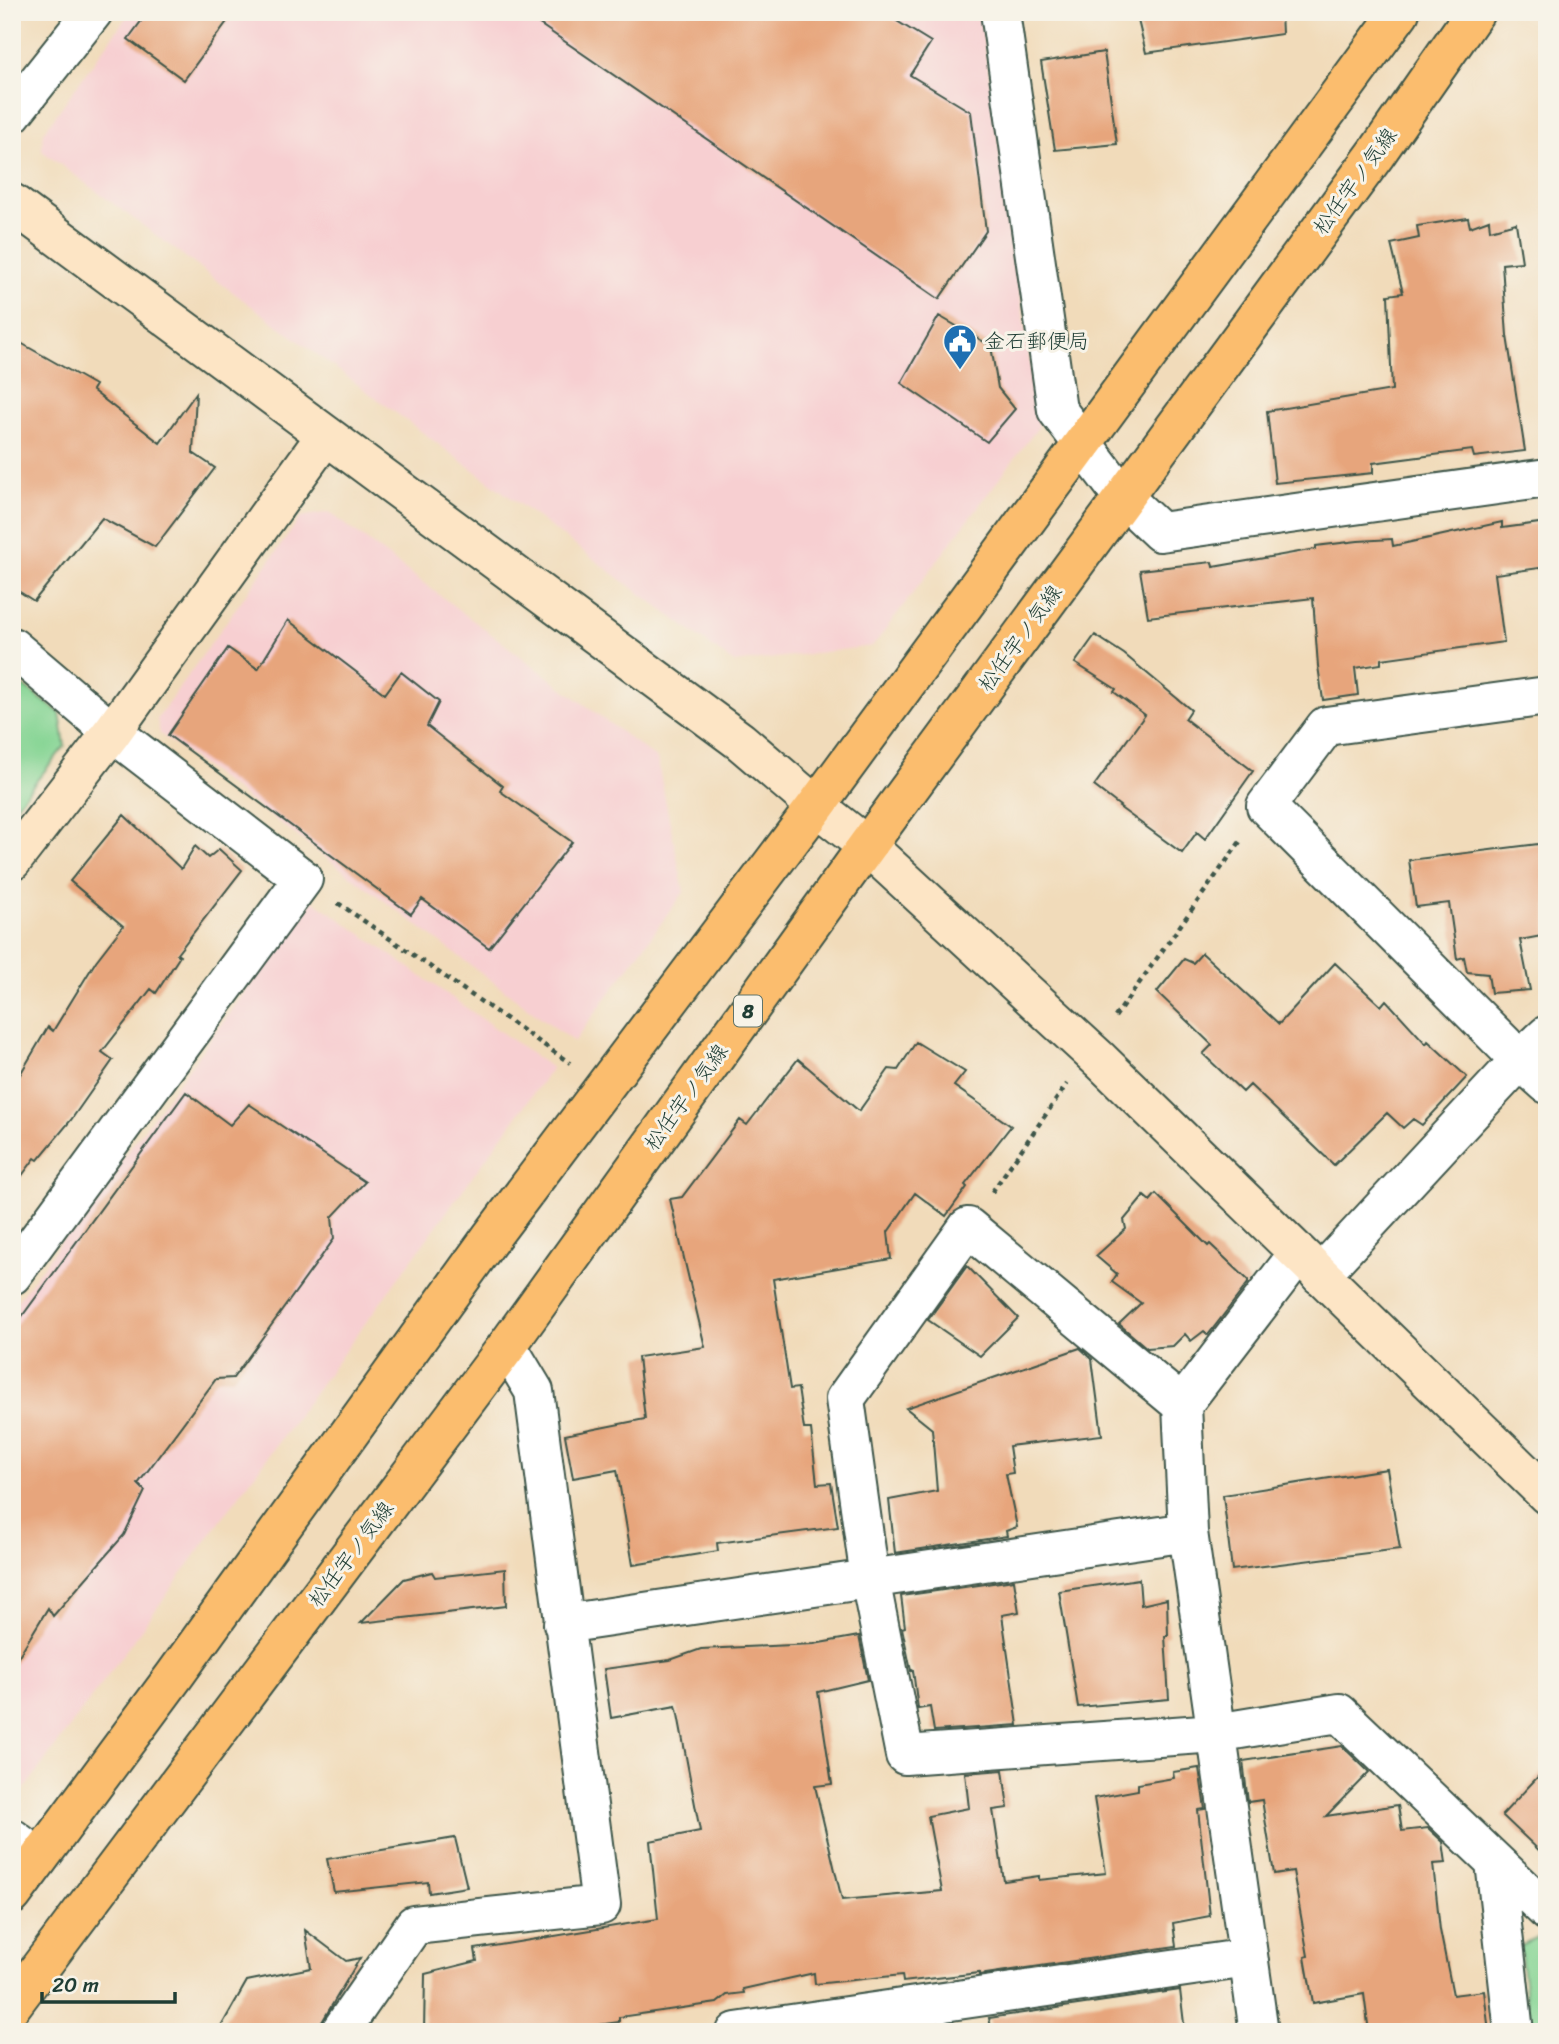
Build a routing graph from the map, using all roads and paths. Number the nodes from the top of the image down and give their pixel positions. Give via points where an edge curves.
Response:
1 (93, 12) edge
2 (1000, 12) edge
3 (1400, 12) edge
4 (1475, 12) edge
5 (12, 114) edge
6 (12, 203) edge
7 (326, 435) junction
8 (1082, 445) junction
9 (1547, 478) edge
10 (1123, 497) junction
11 (12, 647) edge
12 (1547, 696) edge
13 (112, 732) junction
14 (816, 806) junction
15 (1266, 806) junction
16 (867, 846) junction
17 (12, 861) edge
18 (303, 879) junction
19 (1090, 1051) junction
20 (1538, 1060) edge
21 (604, 1086) junction
22 (968, 1227) junction
23 (1309, 1264) junction
24 (12, 1275) edge
25 (507, 1346) junction
26 (1182, 1405) junction
27 (1547, 1495) edge
28 (1188, 1532) junction
29 (870, 1579) junction
30 (563, 1624) junction
31 (1216, 1733) junction
32 (26, 1848) edge
33 (1495, 1862) junction
34 (12, 1895) edge
35 (1547, 1911) edge
36 (1248, 1958) junction
37 (12, 2005) edge
38 (744, 2031) edge
39 (340, 2032) edge
40 (1259, 2032) edge
41 (1514, 2032) edge

1 - 5 street
2 - 8 street via 1057,410
3 - 8 main road
4 - 10 main road, 松任宇ノ気線 / 8
6 - 7 street
7 - 13 street
7 - 14 street via 740,741
8 - 10 street
8 - 14 main road
9 - 10 street via 1160,532
10 - 16 main road, 松任宇ノ気線 / 8
11 - 13 street
12 - 15 street via 1326,726
13 - 17 street
13 - 18 street
14 - 16 street
14 - 21 main road
15 - 19 path
15 - 20 street
16 - 19 street
16 - 25 main road, 松任宇ノ気線 / 8
18 - 21 path
18 - 24 street
19 - 22 path
19 - 23 street
20 - 23 street
21 - 32 main road via 175,1675
22 - 26 street
22 - 29 street via 845,1399
23 - 26 street
23 - 27 street
25 - 30 street via 534,1391
25 - 37 main road, 松任宇ノ気線 / 8
26 - 28 street
28 - 29 street
28 - 31 street
29 - 30 street
29 - 31 street via 905,1755
30 - 39 street via 601,1905 414,1925
31 - 33 street via 1339,1713
31 - 36 street
32 - 34 main road
33 - 35 street
33 - 41 street
36 - 38 street
36 - 40 street

